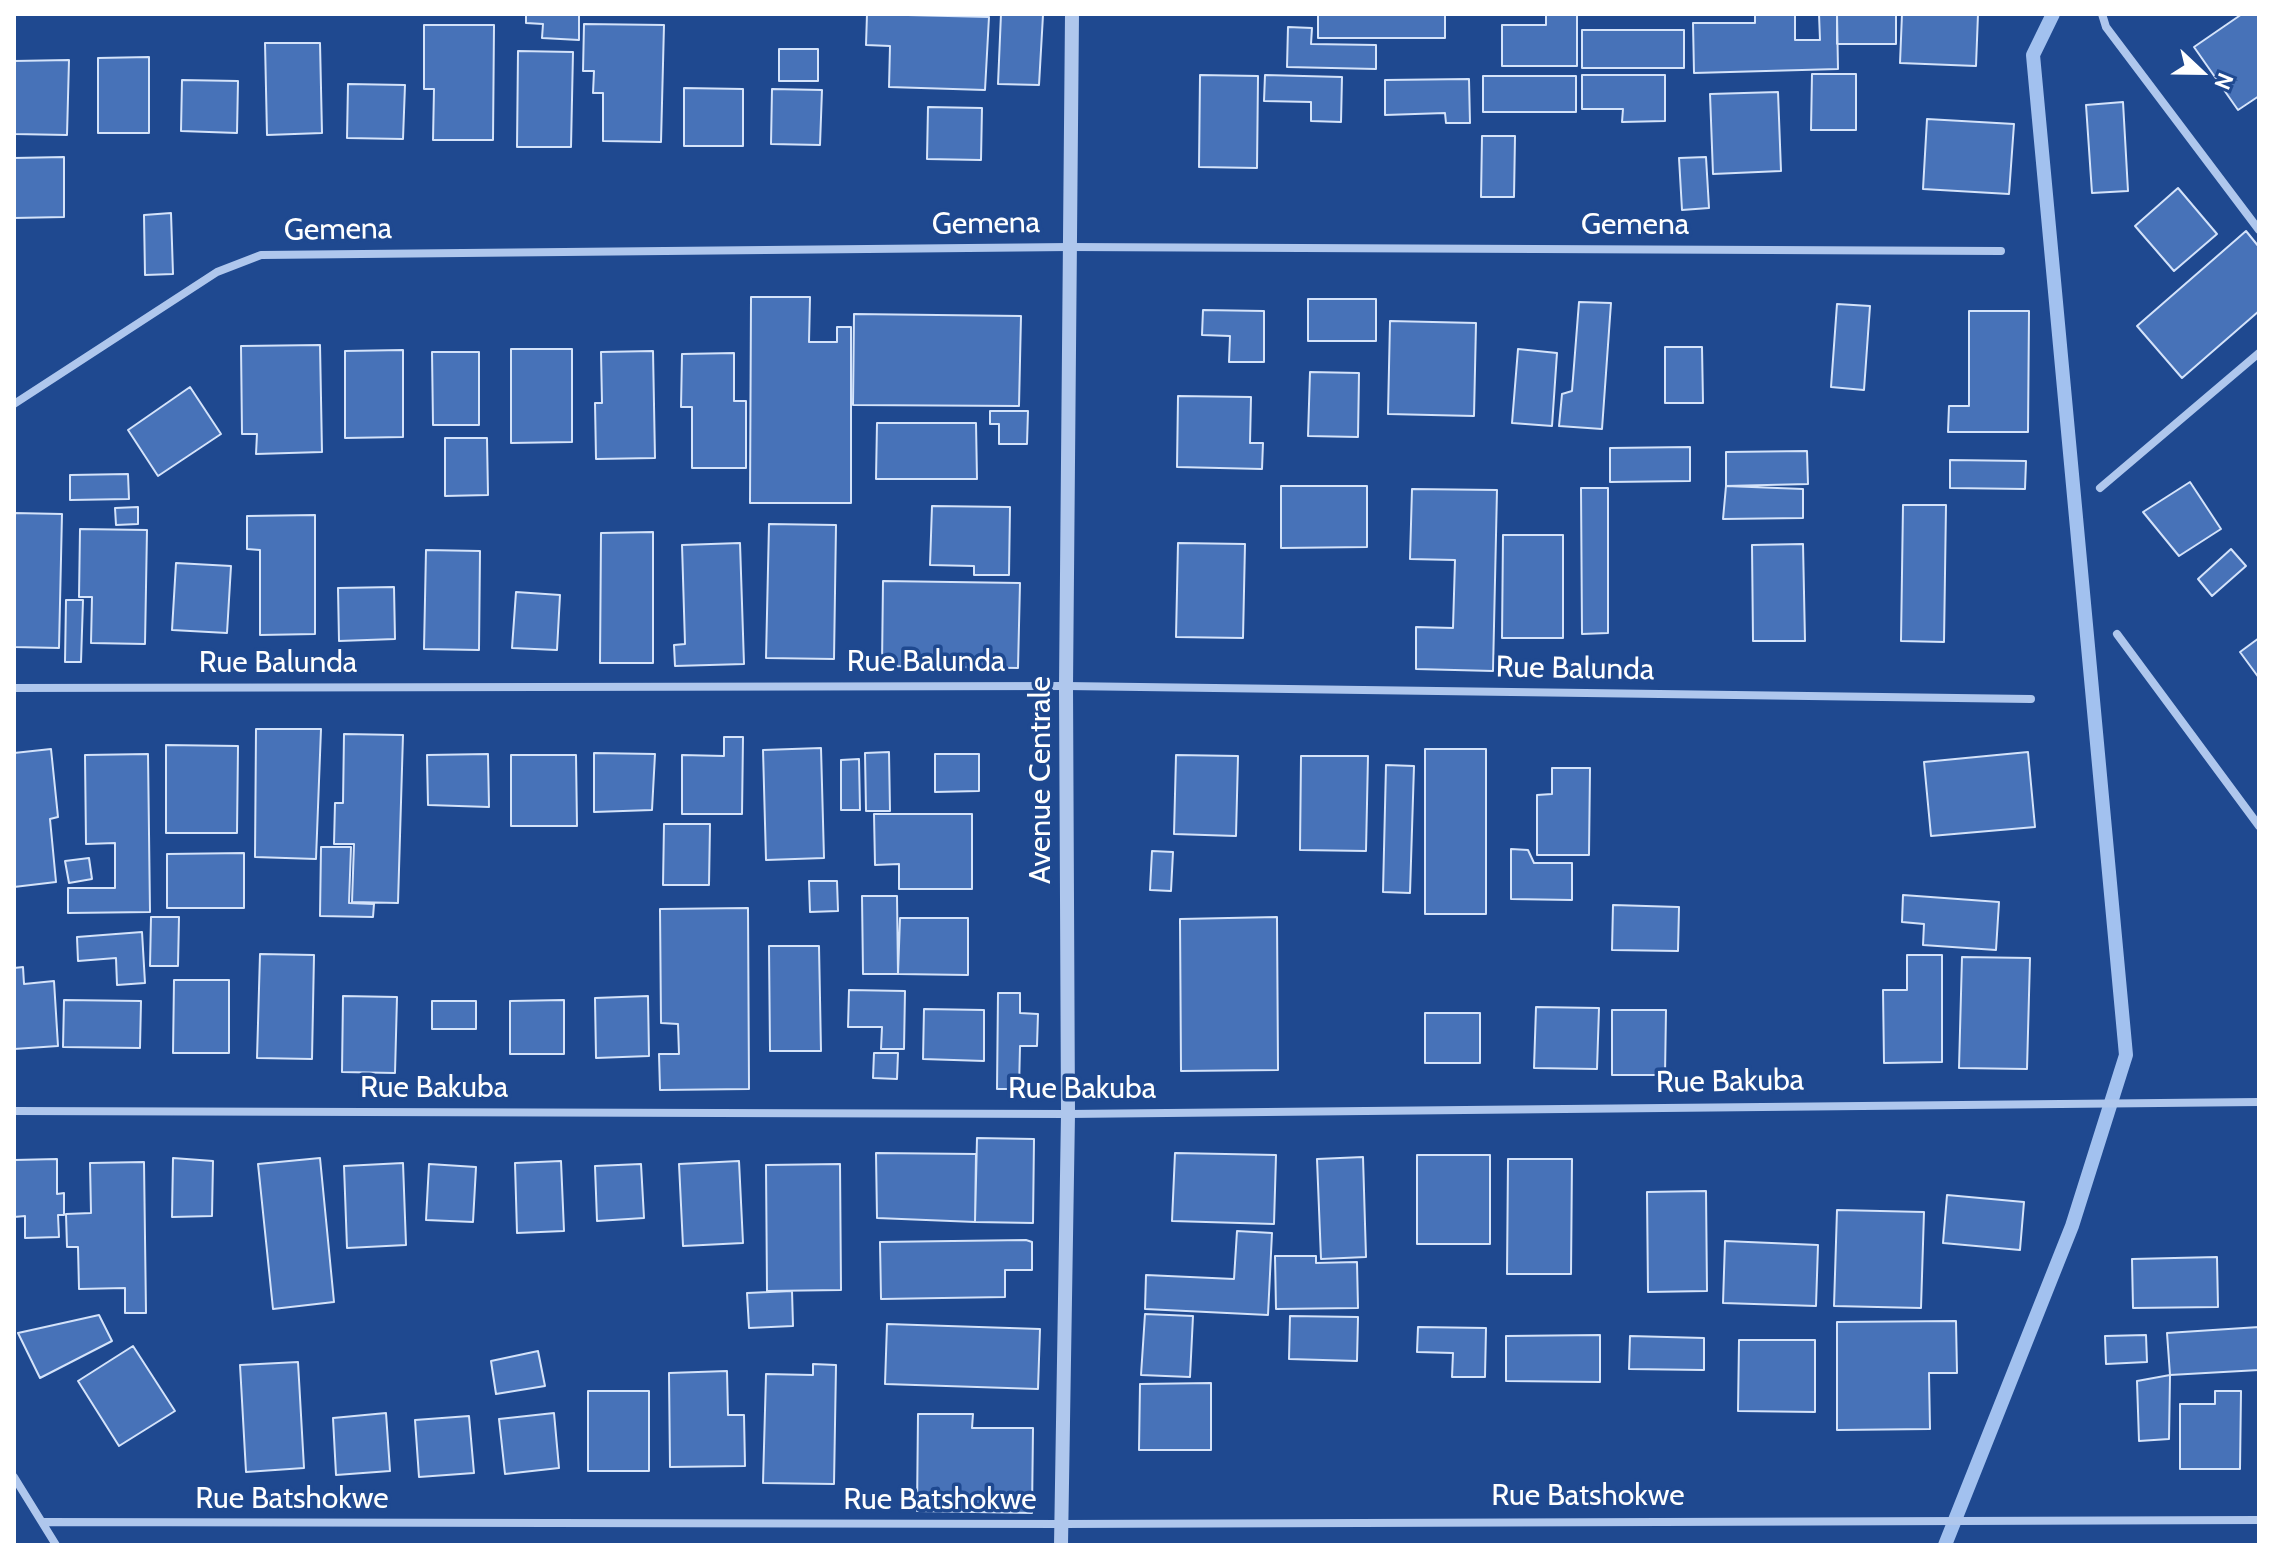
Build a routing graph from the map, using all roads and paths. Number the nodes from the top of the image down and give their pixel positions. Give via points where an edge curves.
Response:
1 (1072, 14) edge
2 (2102, 14) edge
3 (2259, 230) edge
4 (1069, 247) junction
5 (2001, 251) dead end
6 (2259, 353) edge
7 (14, 404) edge
8 (2100, 488) dead end
9 (2117, 634) dead end
10 (1066, 686) junction
11 (14, 688) edge
12 (2031, 699) dead end
13 (2259, 826) edge
14 (2259, 1102) edge
15 (14, 1111) edge
16 (1068, 1114) junction
17 (14, 1477) edge
18 (2259, 1520) edge
19 (44, 1522) junction
20 (1061, 1524) junction
21 (56, 1545) edge
22 (1061, 1545) edge

1 - 4 street, Avenue Centrale
2 - 3 street via 2106,27
4 - 5 street, Gemena
4 - 7 street, Gemena via 261,255 217,272
4 - 10 street, Avenue Centrale
6 - 8 street
9 - 13 street
10 - 11 street, Rue Balunda
10 - 12 street, Rue Balunda
10 - 16 street, Avenue Centrale
14 - 16 street, Rue Bakuba
15 - 16 street, Rue Bakuba
16 - 20 street, Avenue Centrale
17 - 19 street
18 - 20 street, Rue Batshokwe
19 - 20 street, Rue Batshokwe
19 - 21 street
20 - 22 street, Avenue Centrale

